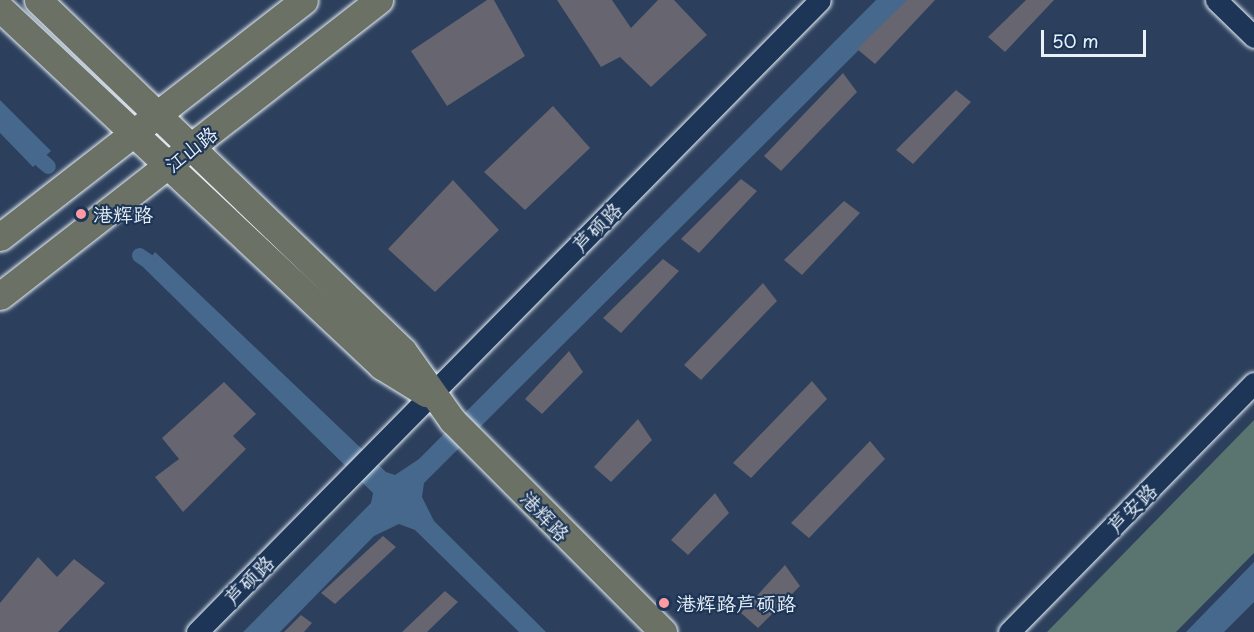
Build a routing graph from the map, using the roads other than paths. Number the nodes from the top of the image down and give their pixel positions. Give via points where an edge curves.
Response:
1 (38, 0) edge
2 (303, 0) edge
3 (379, 0) edge
4 (820, 0) edge
5 (1216, 0) edge
6 (0, 9) edge
7 (1254, 37) edge
8 (158, 114) junction
9 (132, 133) junction
10 (190, 150) junction
11 (169, 167) junction
12 (0, 237) edge
13 (0, 296) edge
14 (1254, 383) edge
15 (431, 396) junction
16 (197, 632) edge
17 (663, 632) edge
18 (1009, 632) edge

1 - 8 main road, 港辉路
2 - 8 main road
3 - 10 main road, 江山路
4 - 15 street, 芦硕路
5 - 7 street
6 - 9 main road, 港辉路
8 - 9 main road
8 - 10 main road, 港辉路
9 - 11 main road, 港辉路
9 - 12 main road
10 - 11 main road, 江山路
10 - 15 main road, 港辉路 via 403,351
11 - 13 main road, 江山路
11 - 15 main road, 港辉路 via 382,366
14 - 18 street, 芦安路
15 - 16 street, 芦硕路
15 - 17 main road, 港辉路

